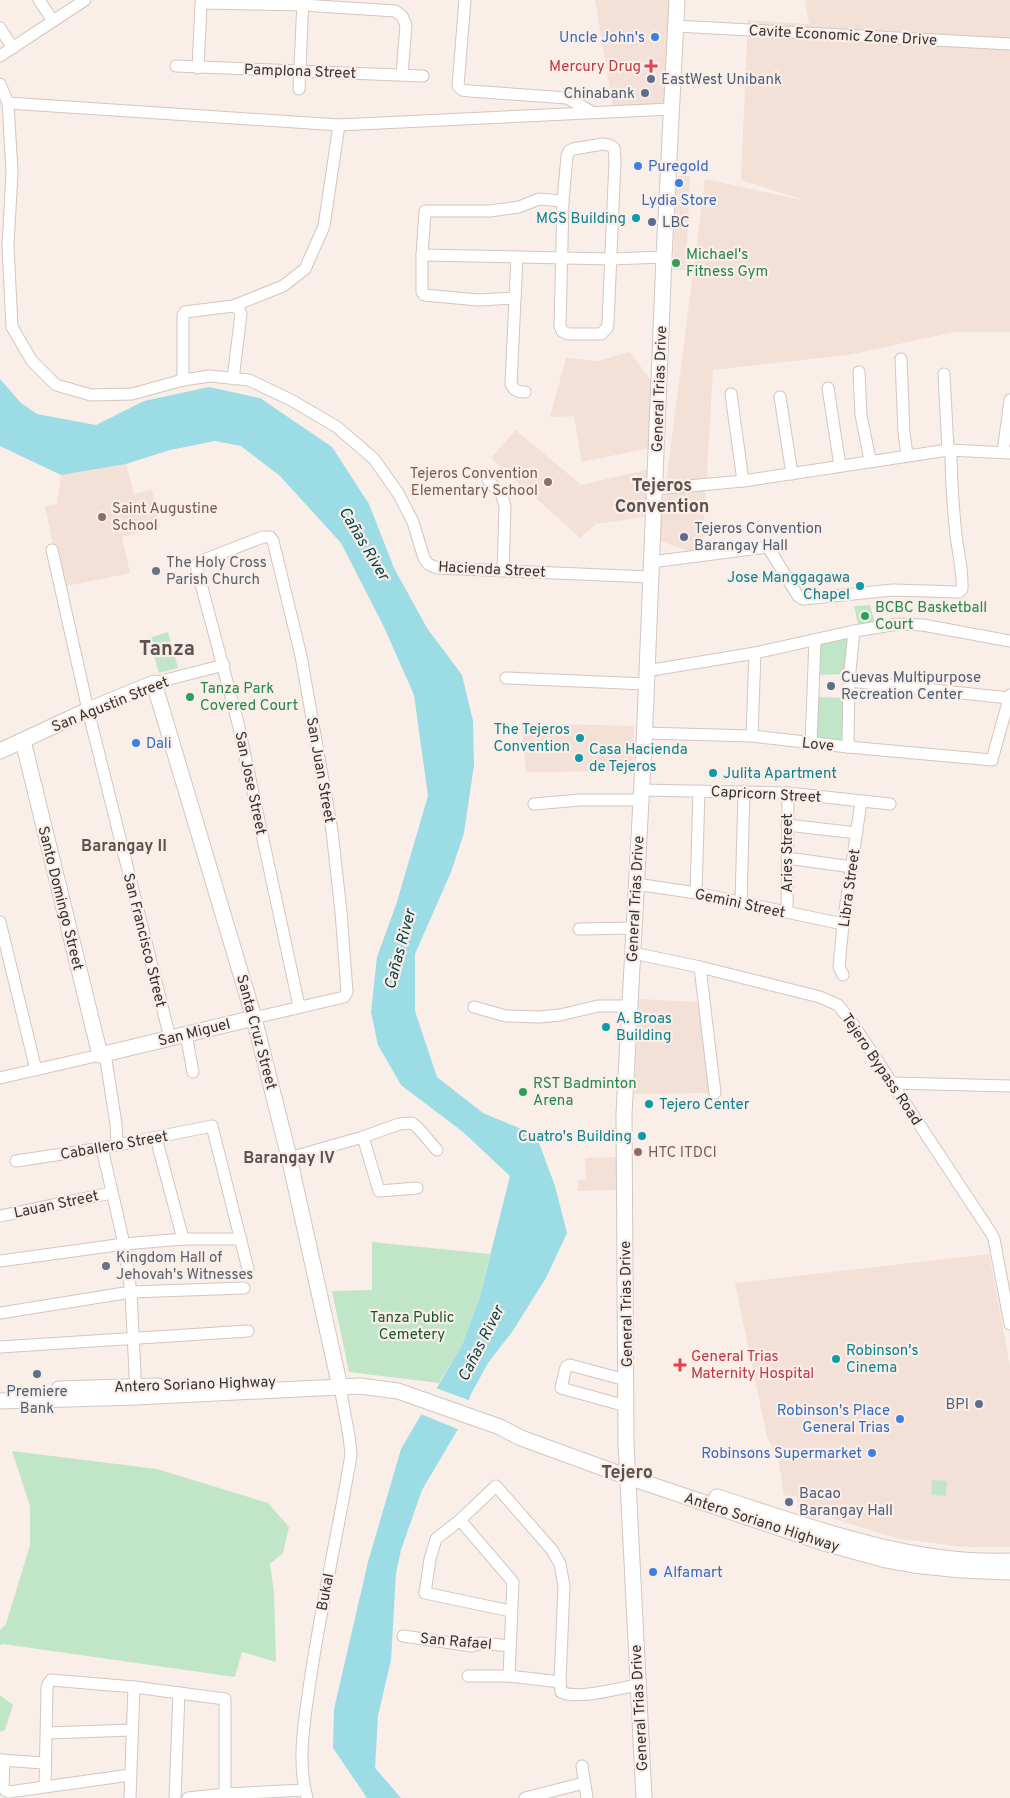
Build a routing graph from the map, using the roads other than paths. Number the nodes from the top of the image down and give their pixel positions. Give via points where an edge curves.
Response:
1 (39, 0) edge
2 (85, 0) edge
3 (465, 0) edge
4 (676, 0) edge
5 (303, 2) edge
6 (54, 21) junction
7 (675, 26) junction
8 (0, 28) edge
9 (1010, 44) edge
10 (13, 48) junction
11 (0, 56) edge
12 (176, 66) dead end
13 (198, 68) junction
14 (301, 72) junction
15 (402, 75) junction
16 (423, 76) dead end
17 (0, 84) edge
18 (299, 89) dead end
19 (8, 103) junction
20 (671, 109) junction
21 (593, 112) junction
22 (339, 125) junction
23 (563, 200) junction
24 (422, 255) junction
25 (517, 257) junction
26 (561, 258) junction
27 (664, 258) junction
28 (611, 259) junction
29 (515, 298) junction
30 (234, 306) junction
31 (901, 359) dead end
32 (859, 372) dead end
33 (944, 374) dead end
34 (233, 378) junction
35 (183, 380) junction
36 (828, 388) dead end
37 (525, 392) dead end
38 (731, 394) dead end
39 (780, 397) dead end
40 (1010, 400) edge
41 (950, 450) junction
42 (1006, 453) edge
43 (908, 455) junction
44 (870, 460) junction
45 (840, 466) junction
46 (792, 474) junction
47 (488, 480) dead end
48 (743, 481) junction
49 (654, 489) junction
50 (52, 550) dead end
51 (651, 562) junction
52 (198, 563) joint
53 (504, 571) junction
54 (650, 577) junction
55 (854, 631) junction
56 (815, 640) junction
57 (1010, 641) edge
58 (755, 654) junction
59 (224, 665) junction
60 (646, 677) junction
61 (506, 678) dead end
62 (849, 681) junction
63 (154, 683) junction
64 (1010, 696) edge
65 (88, 710) junction
66 (1008, 712) edge
67 (644, 734) junction
68 (752, 736) junction
69 (22, 741) junction
70 (811, 743) junction
71 (848, 747) junction
72 (0, 751) edge
73 (699, 791) junction
74 (744, 791) junction
75 (788, 793) junction
76 (641, 795) junction
77 (861, 802) junction
78 (534, 804) dead end
79 (890, 804) dead end
80 (787, 825) junction
81 (857, 832) junction
82 (787, 858) junction
83 (852, 867) junction
84 (636, 884) junction
85 (696, 893) junction
86 (741, 902) junction
87 (787, 912) junction
88 (0, 922) edge
89 (844, 924) junction
90 (634, 928) junction
91 (579, 929) dead end
92 (633, 953) junction
93 (700, 967) junction
94 (843, 975) dead end
95 (346, 995) joint
96 (299, 1006) junction
97 (630, 1006) junction
98 (474, 1007) dead end
99 (254, 1018) junction
100 (186, 1034) junction
101 (170, 1038) junction
102 (102, 1055) junction
103 (36, 1070) junction
104 (193, 1072) dead end
105 (0, 1078) edge
106 (893, 1083) junction
107 (1010, 1086) edge
108 (715, 1093) dead end
109 (363, 1137) junction
110 (156, 1138) junction
111 (117, 1146) junction
112 (102, 1148) junction
113 (437, 1150) dead end
114 (289, 1158) junction
115 (16, 1161) dead end
116 (417, 1188) dead end
117 (111, 1193) junction
118 (0, 1216) edge
119 (183, 1239) junction
120 (241, 1239) junction
121 (124, 1244) junction
122 (0, 1261) edge
123 (248, 1269) dead end
124 (244, 1288) dead end
125 (130, 1292) junction
126 (0, 1312) edge
127 (1010, 1324) edge
128 (248, 1331) dead end
129 (133, 1338) junction
130 (0, 1347) edge
131 (626, 1380) junction
132 (339, 1383) junction
133 (0, 1392) edge
134 (135, 1392) junction
135 (412, 1394) junction
136 (0, 1401) edge
137 (626, 1406) junction
138 (523, 1435) junction
139 (627, 1473) junction
140 (460, 1520) junction
141 (1010, 1561) edge
142 (1010, 1572) edge
143 (511, 1611) junction
144 (402, 1636) dead end
145 (510, 1646) junction
146 (468, 1676) dead end
147 (509, 1676) junction
148 (560, 1682) junction
149 (638, 1685) junction
150 (134, 1687) junction
151 (179, 1692) junction
152 (132, 1730) junction
153 (47, 1732) junction
154 (2, 1760) edge
155 (44, 1763) junction
156 (582, 1766) dead end
157 (130, 1775) junction
158 (584, 1783) junction
159 (44, 1786) junction
160 (225, 1794) junction
161 (306, 1794) edge
162 (130, 1798) edge
163 (175, 1798) edge
164 (188, 1798) edge
165 (526, 1798) edge
166 (587, 1798) edge
167 (644, 1798) edge

1 - 6 street
2 - 6 street
3 - 21 street via 458,86 462,90 567,98
4 - 7 main road, General Trias Drive
5 - 13 street via 201,3
5 - 14 street
5 - 15 street via 395,11 402,16 406,25
6 - 10 street
7 - 9 street, Cavite Economic Zone Drive
7 - 20 main road, General Trias Drive
8 - 10 street
10 - 11 street
12 - 13 street, Pamplona Street
13 - 14 street, Pamplona Street
14 - 15 street, Pamplona Street
14 - 18 street
15 - 16 street, Pamplona Street
17 - 19 street, Hacienda Street
19 - 22 street
19 - 35 street, Hacienda Street via 12,172 8,246 12,327 32,360 56,385 90,395 132,394
20 - 21 street
20 - 27 main road, General Trias Drive
21 - 22 street
22 - 30 street via 324,226 305,269 283,286
23 - 24 street via 539,200 490,211 425,211
23 - 26 street
23 - 28 street via 569,151 603,144 614,148
24 - 25 street
24 - 29 street via 424,295 478,300
25 - 26 street
25 - 29 street
26 - 28 street
26 - 28 street via 560,329 568,334 597,335 604,332 608,323
27 - 28 street
27 - 49 main road, General Trias Drive
29 - 37 street via 511,384 514,390
30 - 34 street via 241,314
30 - 35 street via 185,312
31 - 43 street
32 - 44 street via 861,415
33 - 41 street
34 - 35 street, Hacienda Street via 210,376
34 - 53 street, Hacienda Street via 249,380 291,400 337,427 374,459 398,493 413,522 428,564 437,568
36 - 45 street
38 - 48 street
39 - 46 street
40 - 42 street
41 - 42 street
41 - 43 street
41 - 51 street via 956,538 963,577 959,592 893,590 803,599 768,547
43 - 44 street
44 - 45 street
45 - 46 street
46 - 48 street
47 - 53 street via 502,495 506,507
48 - 49 street
49 - 51 main road, General Trias Drive
50 - 65 street, San Francisco Street
51 - 54 main road, General Trias Drive
52 - 59 street, San Jose Street via 197,572
52 - 95 street, San Juan Street via 263,537 273,541 301,656 332,831
53 - 54 street, Hacienda Street
54 - 60 main road, General Trias Drive
55 - 56 street
55 - 57 street via 899,624 923,625
55 - 62 street
56 - 58 street
56 - 70 street
58 - 60 street
58 - 68 street
59 - 63 street, San Agustin Street
59 - 96 street, San Jose Street
60 - 61 street
60 - 67 main road, General Trias Drive
62 - 64 street
62 - 71 street
63 - 65 main road, San Agustin Street
63 - 99 main road, Santa Cruz Street
64 - 66 street
65 - 69 main road, San Agustin Street
65 - 101 street, San Francisco Street
66 - 71 street, Love via 992,760
67 - 68 street, Love
67 - 76 main road, General Trias Drive
68 - 70 street, Love
69 - 72 main road, San Agustin Street
69 - 102 main road, Santo Domingo Street
70 - 71 street, Love
73 - 74 street, Capricorn Street
73 - 76 street, Capricorn Street
73 - 85 street
74 - 75 street, Capricorn Street
74 - 86 street
75 - 77 street, Capricorn Street
75 - 80 street, Aries Street
76 - 78 street, Capricorn Street
76 - 84 main road, General Trias Drive
77 - 79 street, Capricorn Street
77 - 81 street, Libra Street
80 - 81 street
80 - 82 street, Aries Street
81 - 83 street, Libra Street
82 - 83 street
82 - 87 street, Aries Street
83 - 89 street, Libra Street
84 - 85 street, Gemini Street
84 - 90 main road, General Trias Drive
85 - 86 street, Gemini Street
86 - 87 street, Gemini Street
87 - 89 street, Gemini Street
88 - 103 street
89 - 94 street, Libra Street via 839,967
90 - 91 street
90 - 92 main road, General Trias Drive
92 - 93 street, Tejero Bypass Road
92 - 97 main road, General Trias Drive
93 - 106 street, Tejero Bypass Road via 820,997 838,1005
93 - 108 street
95 - 96 street, San Miguel
96 - 99 street, San Miguel
97 - 98 street via 598,1006 540,1017 506,1016
97 - 131 main road, General Trias Drive via 624,1114
99 - 100 main road, San Miguel
99 - 114 main road, Santa Cruz Street
100 - 101 main road, San Miguel
100 - 104 street
101 - 102 main road, San Miguel
102 - 103 street
102 - 111 street via 116,1124
103 - 105 street
106 - 107 street
106 - 127 street, Tejero Bypass Road via 994,1238
109 - 113 street via 399,1124 412,1123
109 - 114 street
109 - 116 street via 379,1192
110 - 111 street, Caballero Street
110 - 119 street
110 - 120 street, Caballero Street via 212,1126
111 - 112 street, Caballero Street
112 - 115 street, Caballero Street
112 - 117 street
114 - 132 main road, Santa Cruz Street
117 - 118 street, Lauan Street
117 - 121 street
119 - 120 street
119 - 121 street
120 - 123 street
121 - 122 street
121 - 125 street
124 - 125 street
125 - 126 street
125 - 129 street
128 - 129 street
129 - 130 street
129 - 134 street
131 - 137 main road, General Trias Drive
131 - 137 street via 570,1364 561,1388
132 - 134 main road, Antero Soriano Highway
132 - 135 main road, Antero Soriano Highway via 361,1377
132 - 161 street, Bukal via 351,1455 315,1647 302,1745
133 - 134 main road, Antero Soriano Highway
134 - 136 main road, Antero Soriano Highway
135 - 138 main road, Antero Soriano Highway
135 - 138 main road, Antero Soriano Highway via 468,1425 497,1436
137 - 139 main road, General Trias Drive
138 - 139 main road, Antero Soriano Highway
139 - 141 main road, Antero Soriano Highway via 873,1545 937,1556
139 - 142 main road, Antero Soriano Highway via 808,1538 886,1560 961,1570
139 - 149 main road, General Trias Drive
140 - 143 street via 513,1582
140 - 143 street via 436,1539 425,1593
140 - 148 street via 496,1486 552,1550 560,1564 564,1586
143 - 145 street
144 - 145 street, San Rafael via 472,1646 481,1643
145 - 147 street
146 - 147 street
147 - 148 street
148 - 149 street via 562,1692 567,1694
149 - 167 main road, General Trias Drive
150 - 151 street
150 - 152 street
150 - 153 street via 51,1680 47,1688
151 - 160 street via 225,1699
151 - 163 street
152 - 153 street
152 - 157 street
153 - 155 street
154 - 155 street
154 - 159 street via 5,1790
155 - 159 street
156 - 158 street
157 - 159 street
157 - 162 street
158 - 165 street
158 - 166 street
160 - 161 street
160 - 164 street

